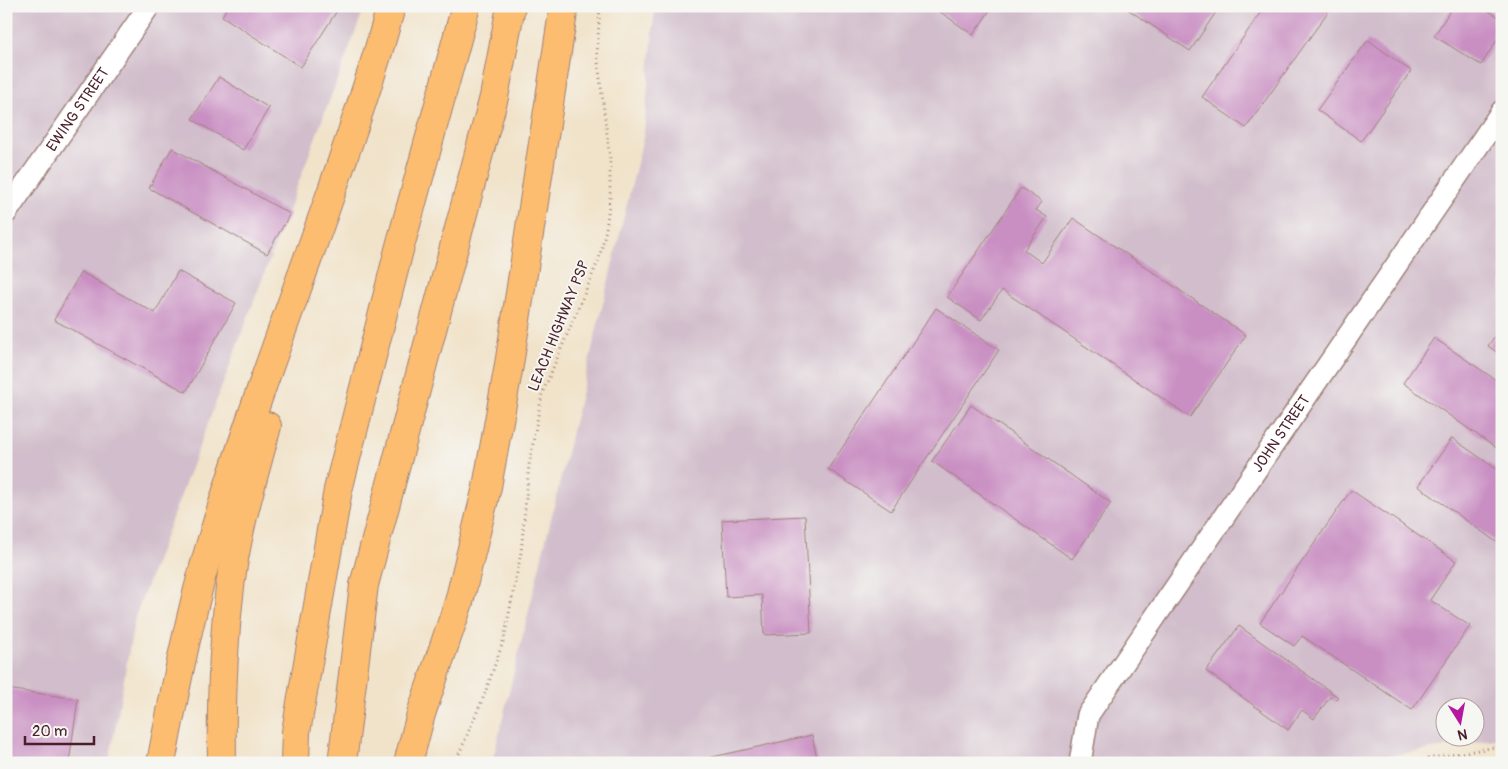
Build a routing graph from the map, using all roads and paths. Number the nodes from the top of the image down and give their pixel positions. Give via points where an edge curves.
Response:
1 (149, 6) edge
2 (391, 6) edge
3 (466, 6) edge
4 (511, 6) edge
5 (564, 6) edge
6 (600, 6) edge
7 (1502, 111) edge
8 (6, 213) edge
9 (320, 229) junction
10 (1502, 746) edge
11 (160, 763) edge
12 (222, 763) edge
13 (295, 763) edge
14 (342, 763) edge
15 (408, 763) edge
16 (455, 763) edge
17 (1080, 763) edge
18 (1403, 763) edge

1 - 8 street, EWING STREET
2 - 9 highway
3 - 13 highway via 338,490 296,732
4 - 14 highway via 494,97 364,585
5 - 15 highway via 487,487 459,602
6 - 16 path, LEACH HIGHWAY PSP via 597,54 610,159 606,229 599,259 542,394 529,465 521,553 504,639
7 - 17 street, JOHN STREET via 1088,715
9 - 11 highway via 210,546 176,682
9 - 12 highway via 249,494 230,585 221,697
10 - 18 path

